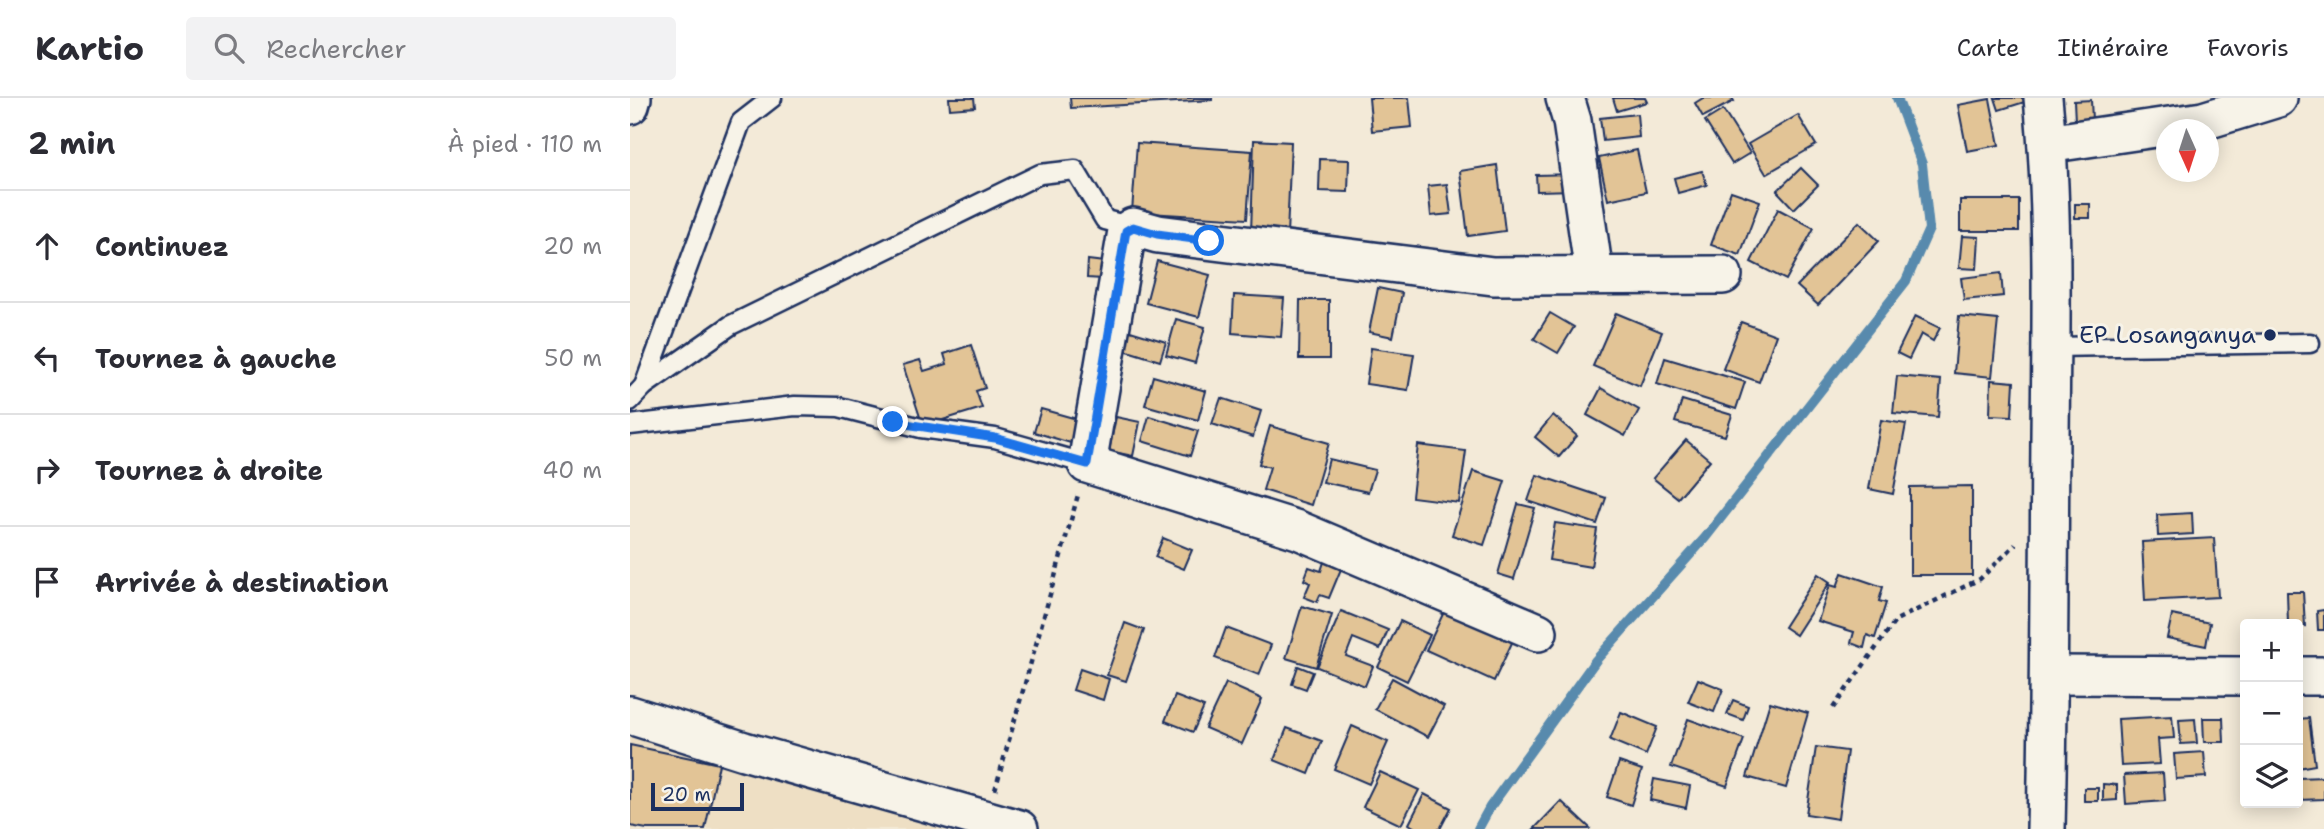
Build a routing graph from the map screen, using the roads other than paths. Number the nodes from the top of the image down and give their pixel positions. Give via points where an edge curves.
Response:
1 (632, 98) edge
2 (772, 98) edge
3 (1565, 98) edge
4 (2043, 98) edge
5 (2278, 98) edge
6 (630, 105) edge
7 (2047, 144) junction
8 (1133, 227) junction
9 (1594, 274) junction
10 (1723, 275) dead end
11 (2310, 342) dead end
12 (2051, 347) junction
13 (644, 386) junction
14 (630, 401) edge
15 (630, 425) edge
16 (1087, 464) junction
17 (1538, 632) dead end
18 (2050, 675) junction
19 (2240, 676) edge
20 (2303, 676) edge
21 (2324, 676) edge
22 (630, 715) edge
23 (1003, 824) edge
24 (2046, 829) edge

1 - 6 street
2 - 13 lane via 741,122
3 - 9 street
4 - 7 street
5 - 7 street via 2203,121
7 - 12 street
8 - 9 street via 1157,234 1493,275
8 - 13 lane via 1105,220 1075,170 1040,174 731,325
8 - 16 street via 1126,231
9 - 10 street
11 - 12 lane
12 - 18 street
13 - 14 lane
15 - 16 lane via 795,406 839,407 921,428 995,438
16 - 17 street via 1298,530
18 - 19 street
18 - 24 street
20 - 21 street
22 - 23 street

